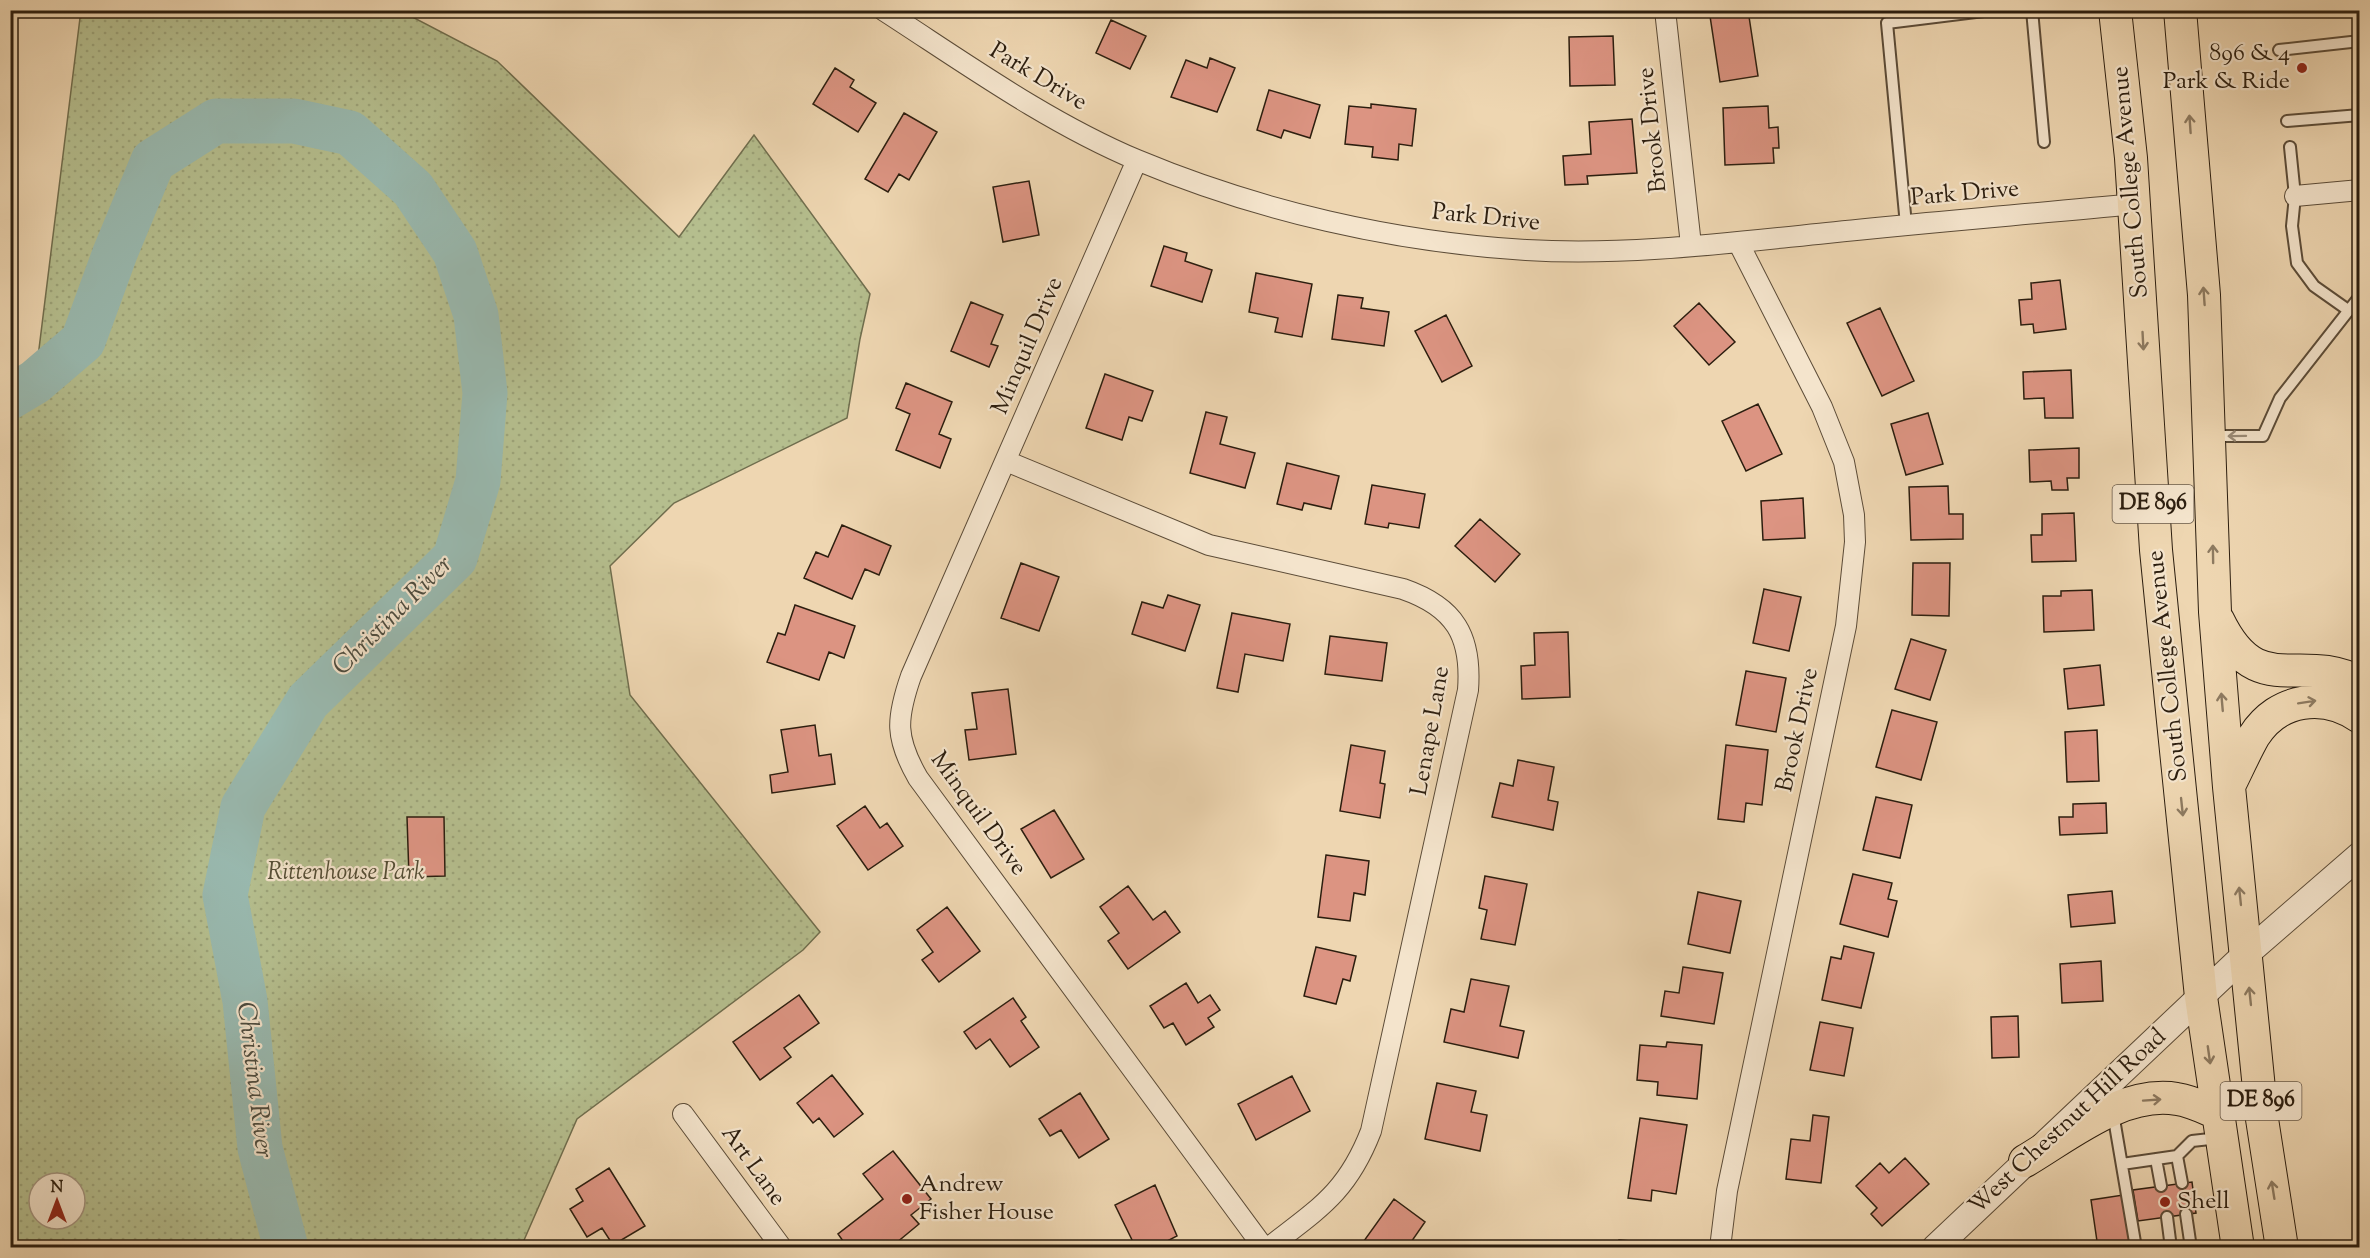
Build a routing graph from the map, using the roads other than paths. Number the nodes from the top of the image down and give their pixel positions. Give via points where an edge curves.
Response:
1 (883, 10) edge
2 (1665, 10) edge
3 (1992, 10) edge
4 (2032, 10) edge
5 (2115, 10) edge
6 (2180, 10) edge
7 (2360, 40) edge
8 (2279, 50) dead end
9 (2360, 115) edge
10 (2287, 121) dead end
11 (2044, 142) dead end
12 (2290, 147) dead end
13 (1137, 160) junction
14 (2360, 190) edge
15 (2295, 196) junction
16 (2134, 204) junction
17 (1906, 225) junction
18 (1738, 242) junction
19 (1691, 245) junction
20 (2360, 296) edge
21 (2348, 310) junction
22 (2211, 436) junction
23 (1006, 461) junction
24 (2215, 612) junction
25 (2360, 683) edge
26 (2360, 717) edge
27 (2229, 787) junction
28 (2360, 855) edge
29 (2246, 954) junction
30 (2201, 997) junction
31 (2113, 1110) junction
32 (683, 1114) dead end
33 (2219, 1125) junction
34 (2177, 1156) junction
35 (2156, 1159) junction
36 (2025, 1161) junction
37 (2122, 1164) junction
38 (2182, 1183) dead end
39 (2161, 1186) dead end
40 (2186, 1214) dead end
41 (2167, 1217) dead end
42 (782, 1248) edge
43 (1266, 1248) edge
44 (1720, 1248) edge
45 (1935, 1248) edge
46 (2136, 1248) edge
47 (2171, 1248) edge
48 (2191, 1248) edge
49 (2238, 1248) edge
50 (2282, 1248) edge

1 - 13 street, Park Drive via 1063,123
2 - 19 street, Brook Drive
3 - 17 lane via 1887,22
4 - 11 lane
5 - 16 main road, South College Avenue / DE 896
22 -> 6 main road, South College Avenue / DE 896 via 2205,295
7 - 8 lane
9 - 10 lane
12 - 15 lane
13 - 19 street, Park Drive via 1278,208 1423,238 1526,250
13 - 23 street, Minquil Drive
14 - 15 street
15 - 21 lane via 2292,226 2297,263 2314,286
16 - 17 street, Park Drive
16 -> 30 main road, South College Avenue / DE 896 via 2156,550
17 - 18 street, Park Drive
18 - 19 street, Park Drive
18 - 44 street, Brook Drive via 1834,434 1850,490 1855,542 1846,626 1727,1191
20 - 21 lane
21 -> 22 lane via 2280,398 2263,436
24 -> 22 main road, South College Avenue / DE 896
23 - 43 street, Minquil Drive via 904,697 898,716 906,758
23 - 43 street, Lenape Lane via 1209,544 1403,588 1427,597 1454,622 1469,654 1468,690 1371,1131 1350,1176 1334,1195
24 - 25 main road via 2239,655 2260,667 2317,671 2347,676
27 -> 24 main road, South College Avenue / DE 896
27 -> 26 main road via 2255,735 2267,721 2289,707 2307,700 2328,701
29 -> 27 main road, South College Avenue / DE 896
28 - 29 street, West Chestnut Hill Road
29 - 30 street, West Chestnut Hill Road
50 -> 29 main road, South College Avenue / DE 896 via 2262,1119
30 -> 33 main road, South College Avenue / DE 896
30 - 36 street, West Chestnut Hill Road
31 -> 33 main road via 2145,1100 2178,1099
31 - 36 main road
31 - 37 lane
32 - 42 street, Art Lane
33 - 34 lane via 2192,1141
33 - 49 main road, South College Avenue / DE 896
34 - 35 lane
34 - 38 lane
35 - 37 lane
35 - 39 lane
36 - 45 street, West Chestnut Hill Road
37 - 46 lane
40 - 48 lane
41 - 47 lane

